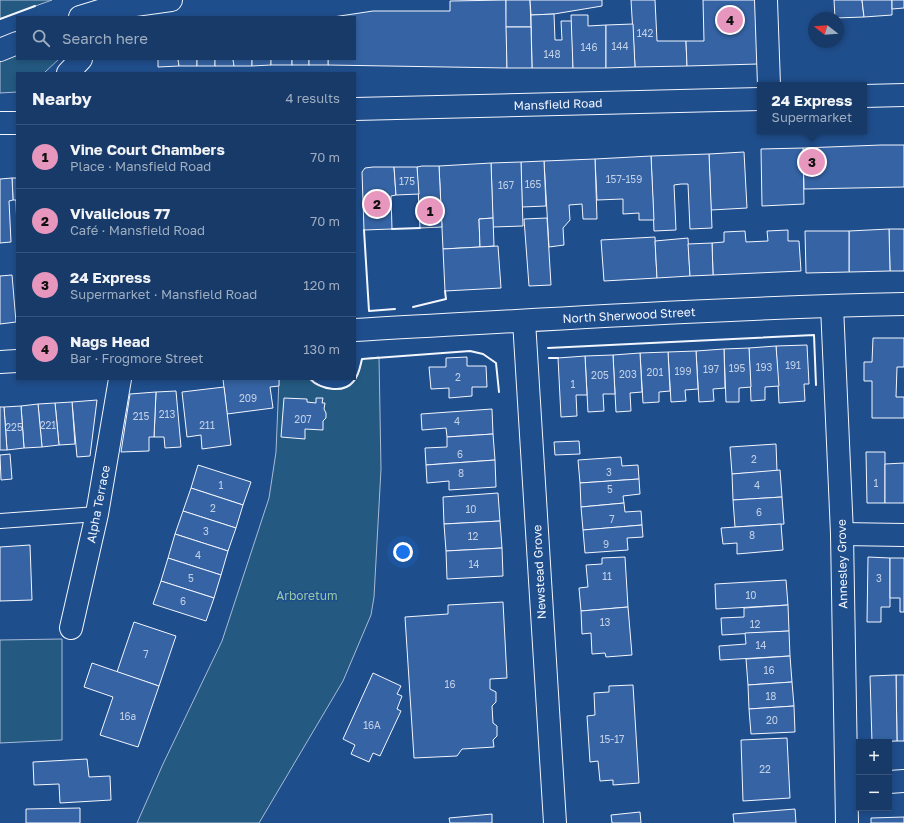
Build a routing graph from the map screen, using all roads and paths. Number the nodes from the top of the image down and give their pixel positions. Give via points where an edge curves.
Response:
1 (766, 0) edge
2 (168, 1) edge
3 (129, 8) edge
4 (83, 16) edge
5 (16, 43) edge
6 (0, 50) edge
7 (79, 60) edge
8 (69, 72) edge
9 (769, 82) edge
10 (904, 95) edge
11 (867, 96) edge
12 (757, 98) edge
13 (356, 109) edge
14 (0, 123) edge
15 (16, 123) edge
16 (904, 304) edge
17 (832, 306) junction
18 (524, 321) junction
19 (356, 330) edge
20 (16, 361) edge
21 (0, 362) edge
22 (120, 380) edge
23 (97, 514) junction
24 (0, 521) edge
25 (842, 534) junction
26 (904, 535) edge
27 (71, 628) dead end
28 (904, 781) edge
29 (892, 782) edge
30 (853, 783) edge
31 (554, 823) edge
32 (846, 823) edge

1 - 9 main road
2 - 3 main road
3 - 4 main road via 106,8
5 - 6 main road
7 - 8 main road
10 - 11 main road
12 - 13 main road, Mansfield Road
14 - 15 main road
16 - 17 main road, North Sherwood Street
17 - 18 main road, North Sherwood Street
17 - 25 main road, Annesley Grove
18 - 19 main road, North Sherwood Street
18 - 31 main road, Newstead Grove
20 - 21 main road
22 - 23 main road, Alpha Terrace
23 - 24 lane
23 - 27 main road, Alpha Terrace
25 - 26 main road
25 - 30 main road, Annesley Grove
28 - 29 main road
30 - 32 main road, Annesley Grove

